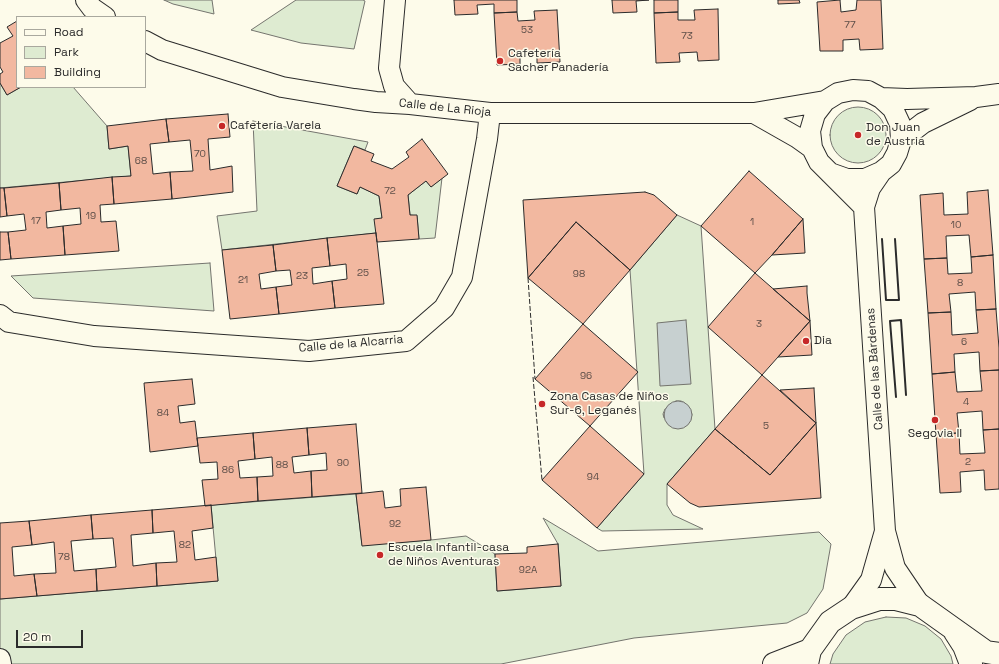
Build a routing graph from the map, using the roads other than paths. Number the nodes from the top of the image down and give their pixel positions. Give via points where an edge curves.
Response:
1 (86, 0) edge
2 (395, 0) edge
3 (104, 16) edge
4 (146, 42) edge
5 (999, 94) edge
6 (976, 97) junction
7 (881, 98) junction
8 (825, 101) junction
9 (410, 104) junction
10 (490, 113) junction
11 (754, 114) junction
12 (901, 140) junction
13 (812, 148) junction
14 (881, 172) junction
15 (830, 173) junction
16 (864, 207) junction
17 (0, 315) edge
18 (885, 531) junction
19 (920, 605) junction
20 (851, 608) junction
21 (954, 629) junction
22 (999, 654) edge
23 (808, 657) edge
24 (0, 659) edge
25 (1, 664) edge
26 (774, 664) edge
27 (972, 664) edge

1 - 3 street via 92,8
2 - 9 street via 388,68 394,86
4 - 9 street, Calle de La Rioja via 162,50 282,87 354,99
5 - 6 street
6 - 7 street via 907,100
6 - 12 street via 923,123
7 - 8 street via 868,91 853,90 838,93
7 - 12 street via 893,109 900,124
8 - 11 street, Calle de La Rioja
8 - 13 street via 815,114 810,131
9 - 10 street, Calle de La Rioja
10 - 11 street, Calle de La Rioja
10 - 17 street, Calle de la Alcarria via 462,277 444,308 406,341 293,350 94,336 9,322
11 - 13 street, Calle de La Rioja
12 - 14 street via 891,164
13 - 15 street via 819,162
14 - 15 street via 864,179 847,180
14 - 16 street, Calle de las Bárdenas via 870,188
15 - 16 street
16 - 18 street, Calle de las Bárdenas
18 - 19 street, Calle de las Bárdenas via 895,568
18 - 20 street, Calle de las Bárdenas via 871,580
19 - 20 highway via 896,599 879,599
19 - 21 highway
20 - 23 highway via 830,622
21 - 22 highway via 986,652
21 - 27 highway
23 - 26 highway
24 - 25 street

